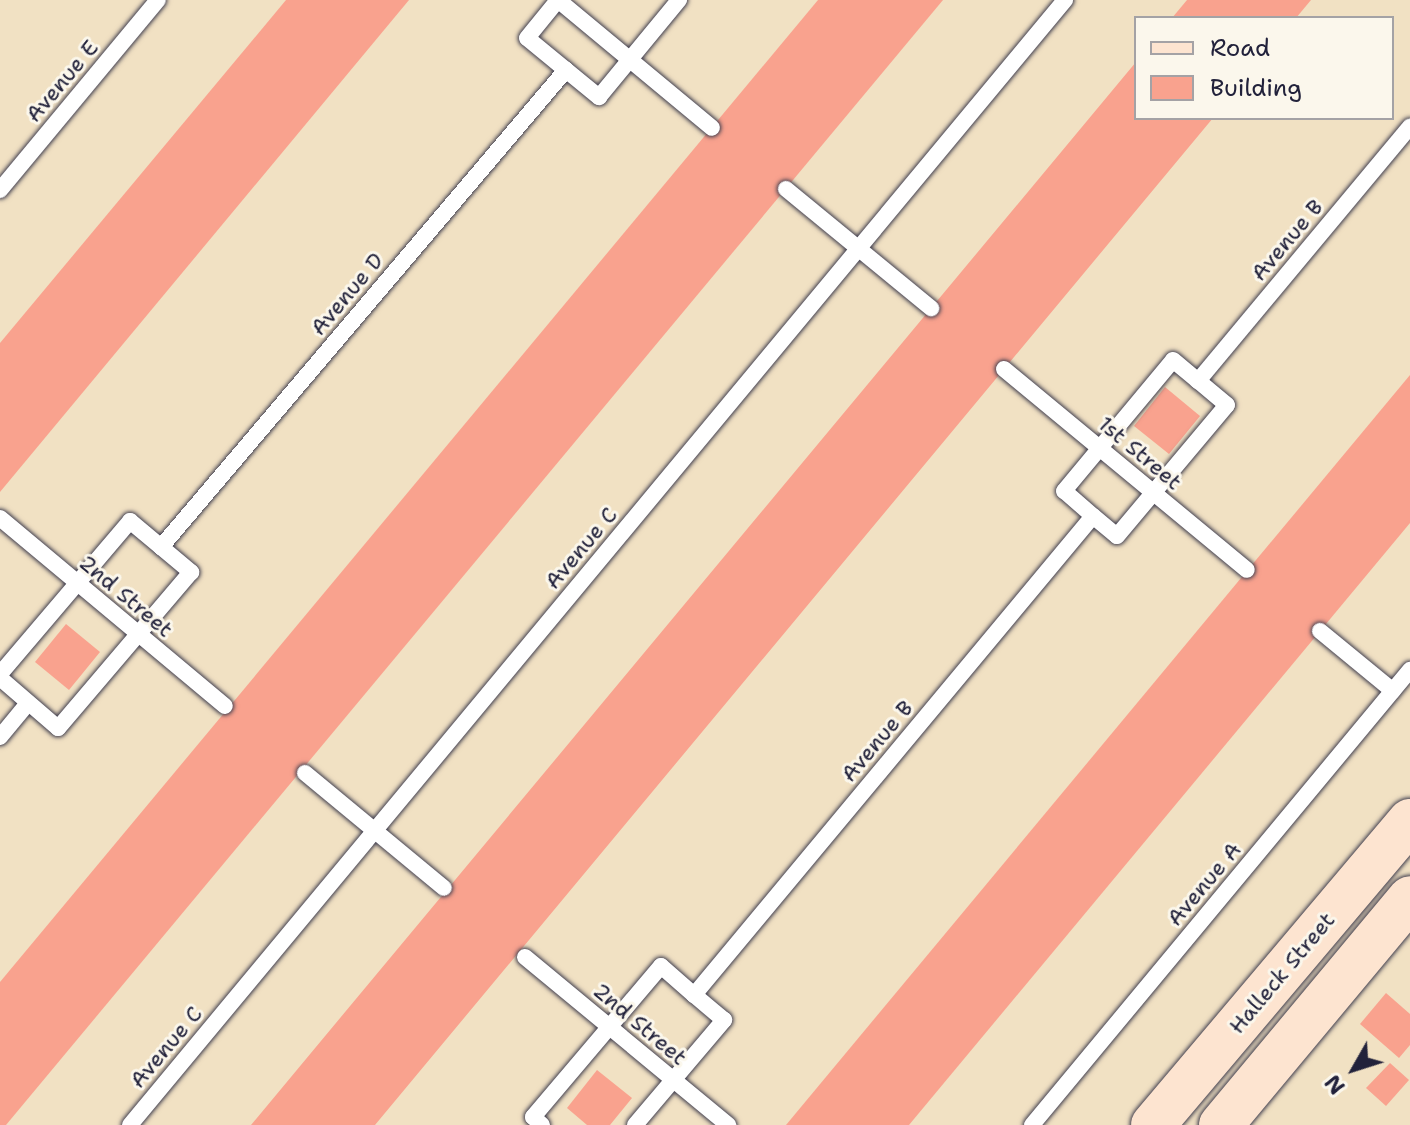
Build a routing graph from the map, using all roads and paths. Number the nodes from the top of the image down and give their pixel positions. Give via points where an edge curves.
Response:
1 (158, 0) edge
2 (558, 0) edge
3 (679, 0) edge
4 (1065, 0) edge
5 (630, 60) junction
6 (566, 70) junction
7 (1410, 127) edge
8 (712, 128) dead end
9 (786, 189) dead end
10 (0, 190) edge
11 (859, 249) junction
12 (931, 308) dead end
13 (1004, 369) dead end
14 (1198, 381) junction
15 (1100, 448) junction
16 (1154, 493) junction
17 (1093, 516) junction
18 (0, 518) edge
19 (161, 547) junction
20 (1247, 570) dead end
21 (77, 583) junction
22 (1320, 631) dead end
23 (138, 634) junction
24 (1410, 670) edge
25 (0, 676) edge
26 (1393, 691) junction
27 (28, 703) junction
28 (225, 706) dead end
29 (0, 737) edge
30 (305, 773) dead end
31 (1410, 821) edge
32 (375, 830) junction
33 (444, 888) dead end
34 (1410, 898) edge
35 (525, 957) dead end
36 (694, 995) junction
37 (609, 1027) junction
38 (673, 1080) junction
39 (130, 1125) edge
40 (542, 1125) edge
41 (635, 1125) edge
42 (728, 1125) edge
43 (1032, 1125) edge
44 (1153, 1125) edge
45 (1221, 1125) edge

1 - 10 lane, Avenue E
2 - 5 lane
2 - 6 lane via 527,38
3 - 5 lane
4 - 11 lane, Avenue C
5 - 6 lane via 599,97
5 - 8 lane
6 - 19 lane, Avenue D
7 - 14 lane, Avenue B
9 - 11 lane
11 - 12 lane
11 - 32 lane, Avenue C
13 - 15 lane, 1st Street
14 - 15 lane via 1173,360
14 - 16 lane via 1227,405
15 - 16 lane, 1st Street
15 - 17 lane via 1064,491
16 - 17 lane via 1117,536
16 - 20 lane, 1st Street
17 - 36 lane, Avenue B
18 - 21 lane, 2nd Street
19 - 21 lane via 130,521
19 - 23 lane via 191,572
21 - 23 lane, 2nd Street
21 - 25 lane
22 - 26 lane
23 - 27 lane via 58,728
23 - 28 lane, 2nd Street
24 - 26 lane, Avenue A
25 - 27 lane
26 - 43 lane, Avenue A
27 - 29 lane
30 - 32 lane
31 - 44 main road, Halleck Street
32 - 33 lane
32 - 39 lane, Avenue C
34 - 45 main road
35 - 37 lane, 2nd Street
36 - 37 lane via 661,966
36 - 38 lane via 724,1020
37 - 38 lane, 2nd Street
37 - 40 lane via 533,1117
38 - 41 lane
38 - 42 lane, 2nd Street

